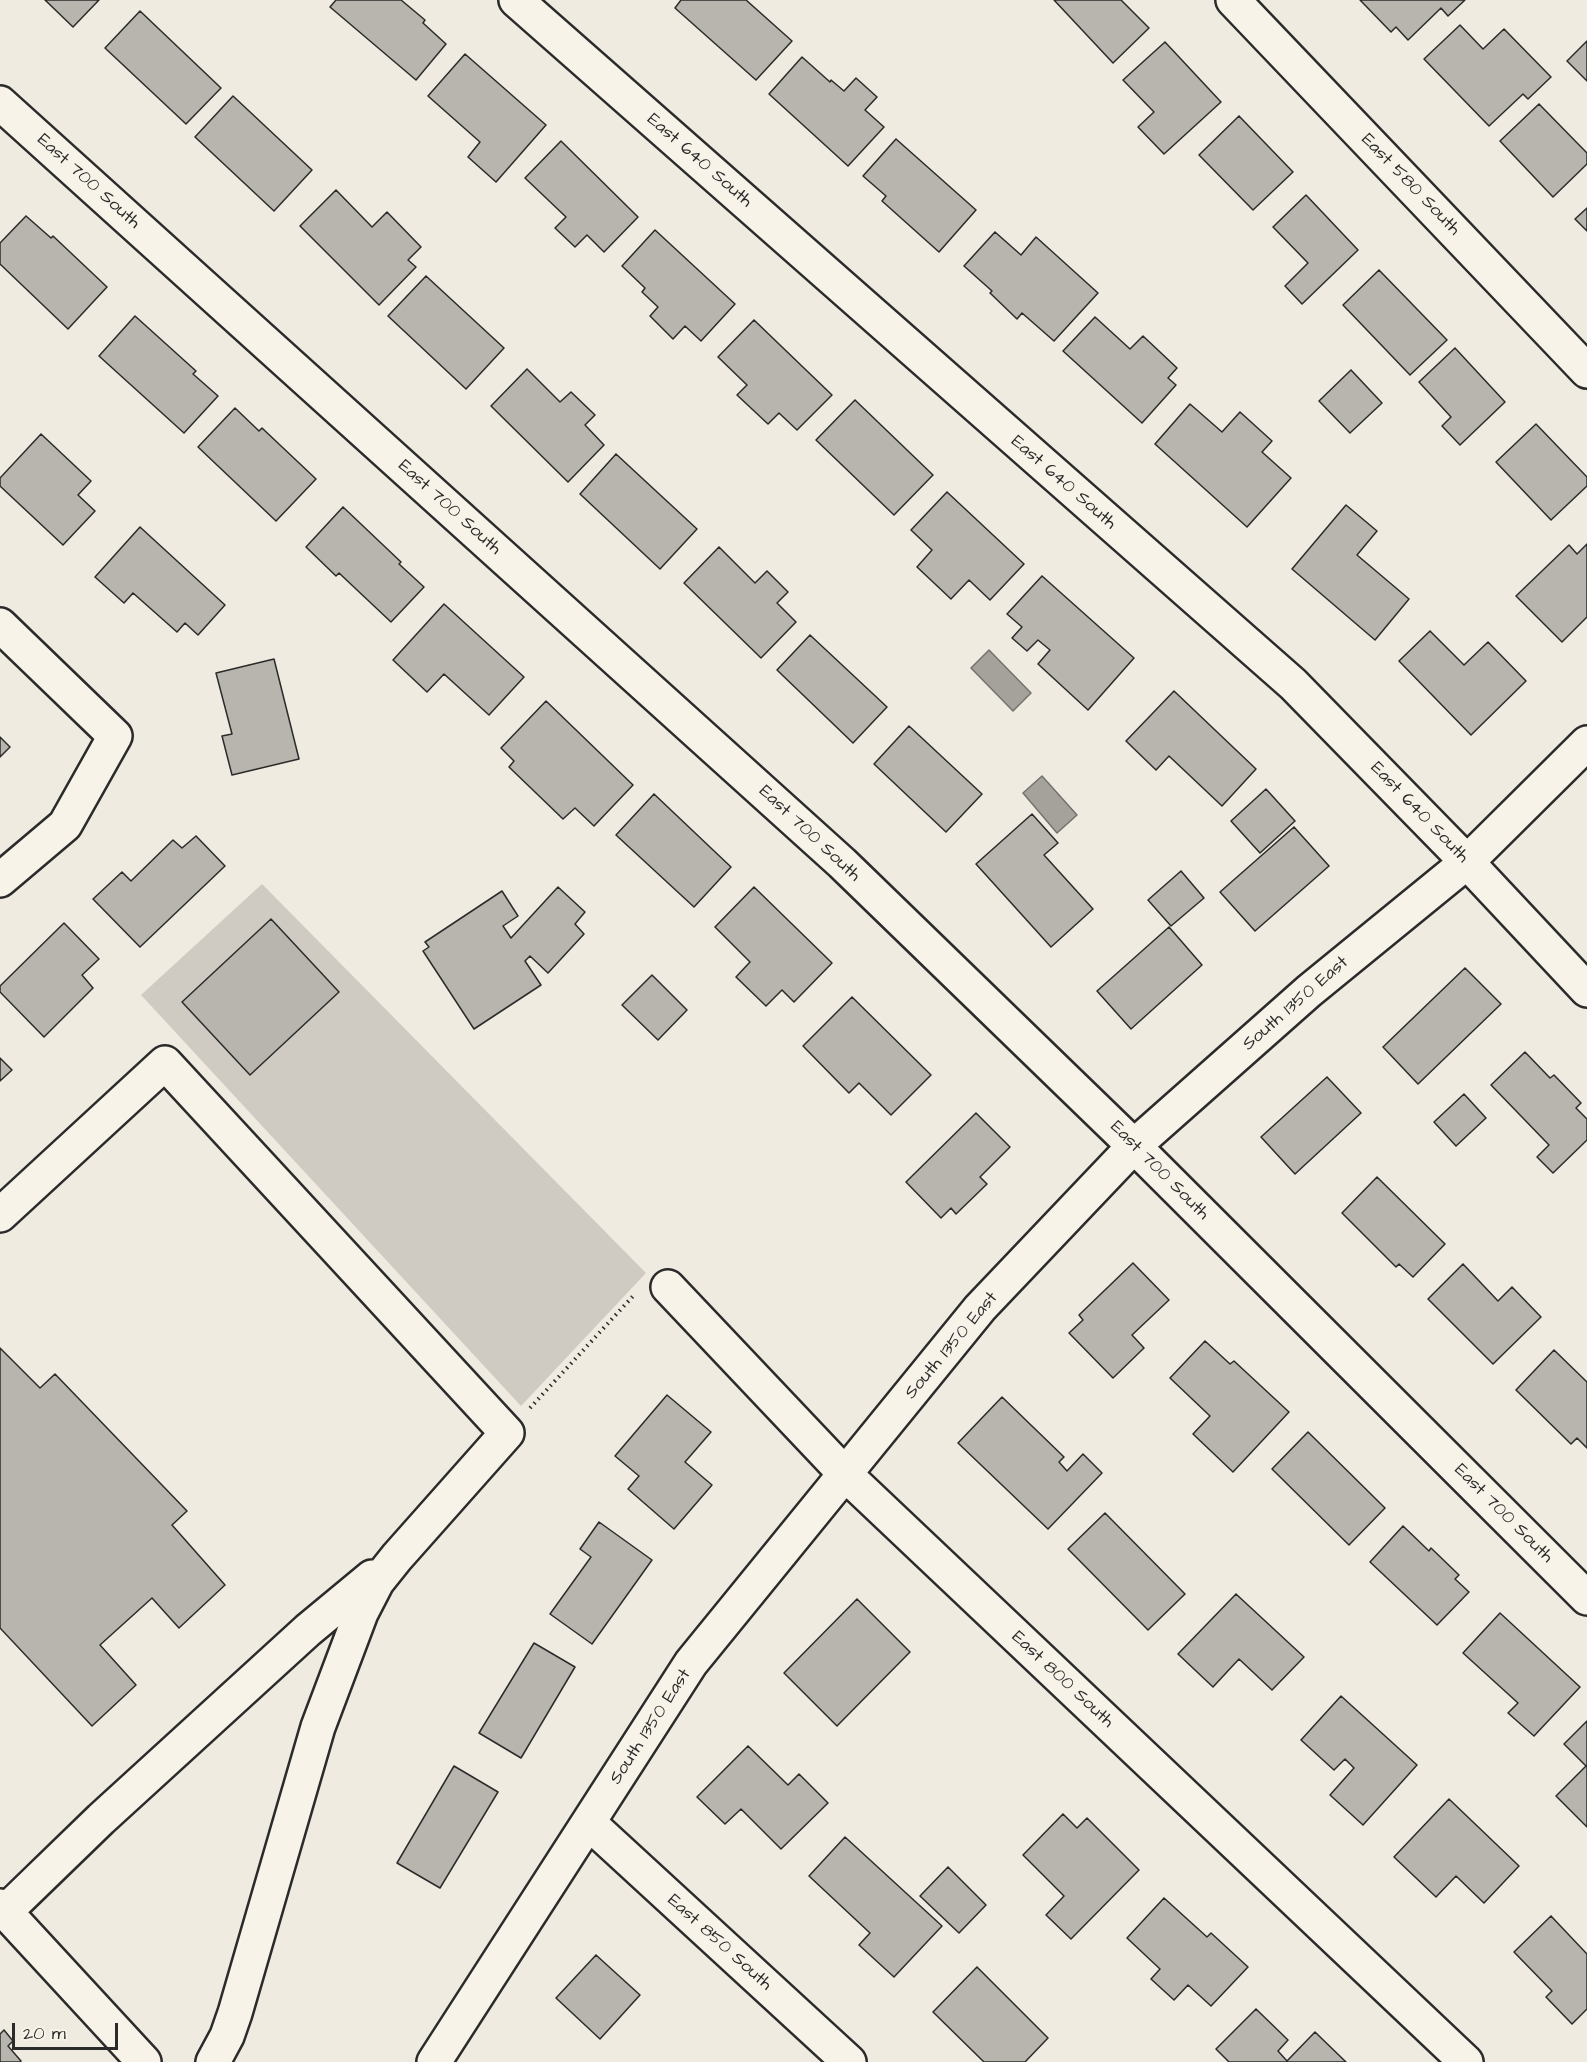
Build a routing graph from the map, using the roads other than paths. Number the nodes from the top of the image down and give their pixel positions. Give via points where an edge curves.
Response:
1 (516, 0) edge
2 (1233, 0) edge
3 (0, 103) edge
4 (1587, 371) edge
5 (0, 625) edge
6 (1587, 743) edge
7 (1467, 862) junction
8 (0, 880) edge
9 (1587, 990) edge
10 (1134, 1146) junction
11 (0, 1215) edge
12 (653, 1289) road end
13 (846, 1475) junction
14 (397, 1557) junction
15 (1587, 1598) edge
16 (589, 1823) junction
17 (3, 1909) edge
18 (437, 2060) edge
19 (144, 2062) edge
20 (213, 2062) edge
21 (849, 2062) edge
22 (1466, 2062) edge

1 - 7 street, East 640 South via 1293,684
2 - 4 street, East 580 South
3 - 10 street, East 700 South via 842,863
5 - 8 street via 115,736 65,825
6 - 7 street, South 1350 East
7 - 9 street, East 640 South
7 - 10 street, South 1350 East via 1309,991
10 - 13 street, South 1350 East via 980,1308
10 - 15 street, East 700 South
11 - 14 street via 165,1064 507,1433
12 - 13 street, East 800 South
13 - 16 street, South 1350 East via 691,1663
13 - 22 street, East 800 South
14 - 17 street via 308,1630
14 - 20 street via 377,1582 361,1612 318,1726 235,2013
16 - 18 street, South 1350 East
16 - 21 street, East 850 South
17 - 19 street

